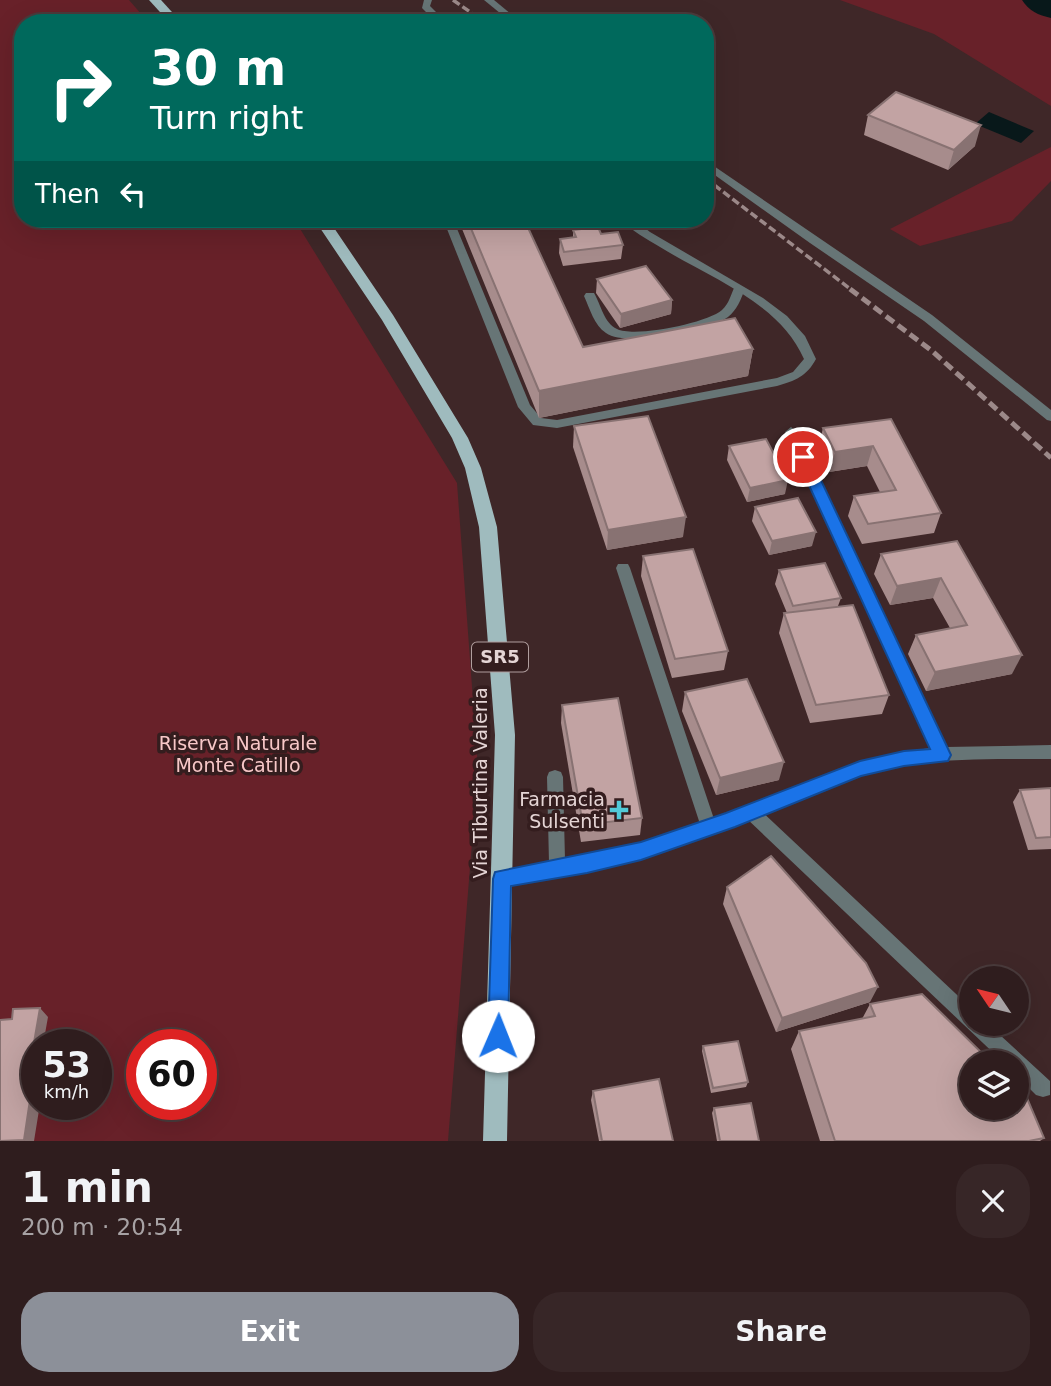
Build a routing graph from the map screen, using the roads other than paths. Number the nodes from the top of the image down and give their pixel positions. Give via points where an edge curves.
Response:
1 (155, 0) edge
2 (428, 0) edge
3 (488, 0) edge
4 (168, 14) edge
5 (432, 14) edge
6 (506, 14) edge
7 (714, 169) edge
8 (327, 228) edge
9 (451, 228) edge
10 (638, 228) edge
11 (739, 289) junction
12 (590, 296) dead end
13 (1051, 417) edge
14 (791, 432) dead end
15 (623, 568) dead end
16 (1051, 752) edge
17 (942, 755) junction
18 (555, 777) dead end
19 (751, 812) junction
20 (709, 828) junction
21 (557, 870) junction
22 (502, 879) junction
23 (959, 1009) edge
24 (988, 1036) edge
25 (1002, 1050) edge
26 (1029, 1075) edge
27 (1043, 1088) dead end
28 (495, 1141) edge

1 - 4 main road
2 - 5 street via 425,6
3 - 6 street
7 - 13 street via 928,318
8 - 22 main road, Via Tiburtina Valeria / SR5 via 450,421 479,487 493,562 505,736
9 - 11 street via 523,407 531,418 544,424 777,382 801,372 810,359 797,332 774,310
10 - 11 street
11 - 12 street via 722,316 631,336 605,327
14 - 17 street
15 - 20 street
16 - 17 street
17 - 19 street via 860,769
18 - 21 street
19 - 20 street
19 - 23 street
20 - 21 street via 622,856
21 - 22 street
22 - 28 main road, Via Tiburtina Valeria / SR5
24 - 25 street
26 - 27 street

